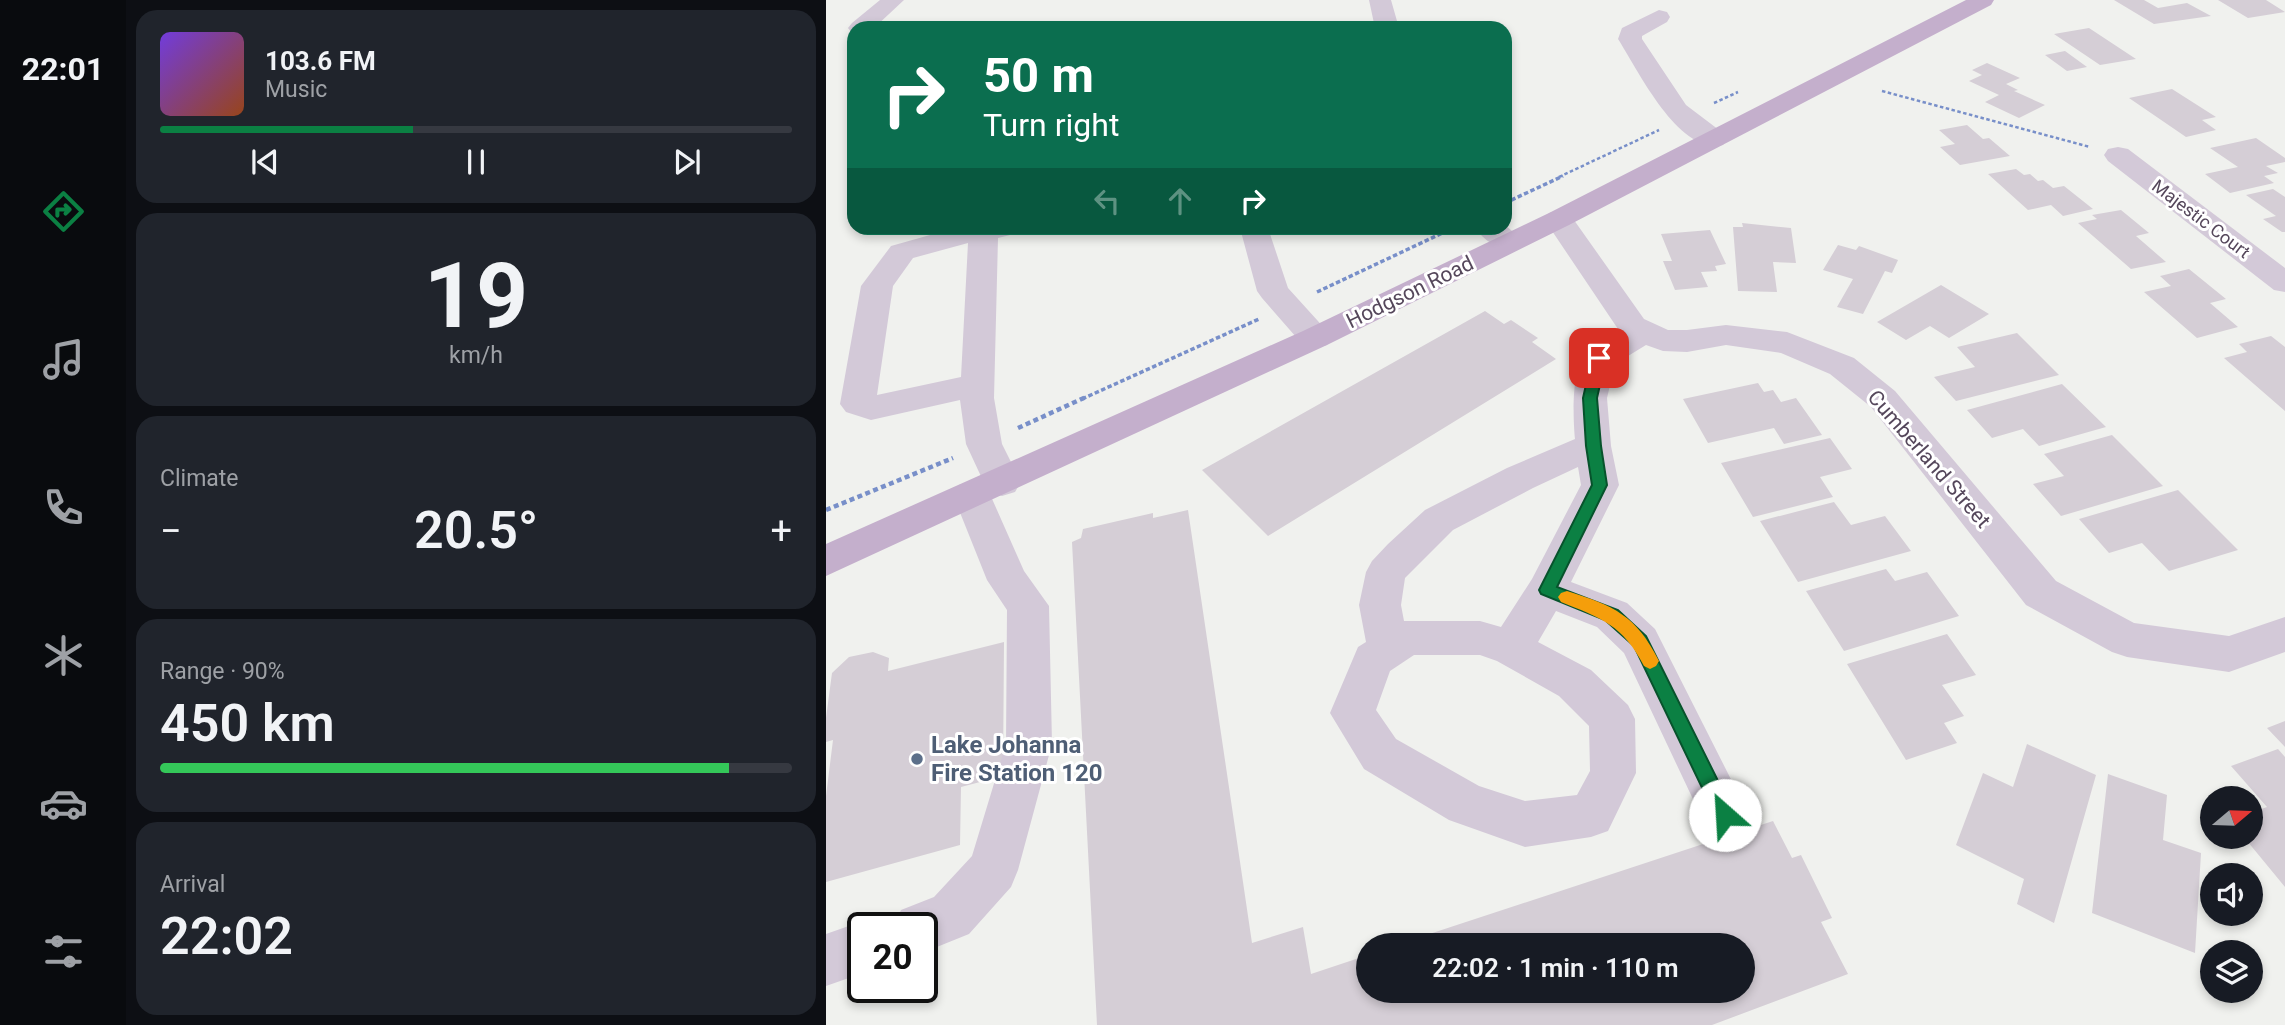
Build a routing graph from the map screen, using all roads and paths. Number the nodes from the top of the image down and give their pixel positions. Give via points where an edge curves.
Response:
1 (893, 0) edge
2 (1380, 0) edge
3 (1983, 0) edge
4 (1659, 17) dead end
5 (868, 21) edge
6 (1385, 21) edge
7 (1747, 88) dead end
8 (1882, 91) dead end
9 (1683, 118) junction
10 (1714, 139) junction
11 (2118, 155) joint
12 (1512, 200) edge
13 (1559, 219) junction
14 (1512, 232) edge
15 (962, 235) edge
16 (992, 235) edge
17 (1256, 235) edge
18 (1437, 235) edge
19 (1500, 235) edge
20 (2285, 283) edge
21 (1305, 297) dead end
22 (1260, 318) dead end
23 (1645, 332) junction
24 (1315, 338) junction
25 (978, 385) junction
26 (1014, 430) dead end
27 (1593, 446) junction
28 (979, 477) junction
29 (826, 510) edge
30 (826, 561) edge
31 (1547, 590) junction
32 (2285, 634) edge
33 (1511, 648) junction
34 (1389, 649) junction
35 (1725, 815) dead end
36 (938, 921) edge
37 (847, 953) edge
38 (826, 960) edge

1 - 5 street
2 - 6 street
3 - 10 main road, Hodgson Road
4 - 9 street via 1630,33 1630,39
7 - 9 path
8 - 11 path
9 - 10 street
9 - 12 path
10 - 13 main road, Hodgson Road
11 - 20 street, Majestic Court
13 - 14 main road, Hodgson Road
13 - 23 street, Cumberland Street via 1632,326
15 - 25 street via 902,252 877,286 858,404 871,408
16 - 25 street
17 - 24 street via 1273,291
18 - 21 path
19 - 24 main road, Hodgson Road
22 - 26 path
23 - 27 street via 1599,358 1590,398
23 - 32 street, Cumberland Street via 1663,340 1726,335 1787,343 1842,366 1883,399 2041,593 2127,640 2229,654
24 - 28 main road, Hodgson Road
25 - 28 street via 984,444
27 - 31 street via 1600,485
27 - 34 street via 1439,520 1385,572 1380,605
28 - 29 path
28 - 30 main road, Hodgson Road
28 - 36 street via 1007,580 1028,606 1029,744 993,870 951,916
31 - 33 street
31 - 35 street via 1612,615 1640,641
33 - 34 street via 1480,638 1406,638
33 - 34 street via 1575,683 1612,719 1613,773 1591,815 1525,824 1466,804 1380,754 1352,713 1373,660
37 - 38 street

